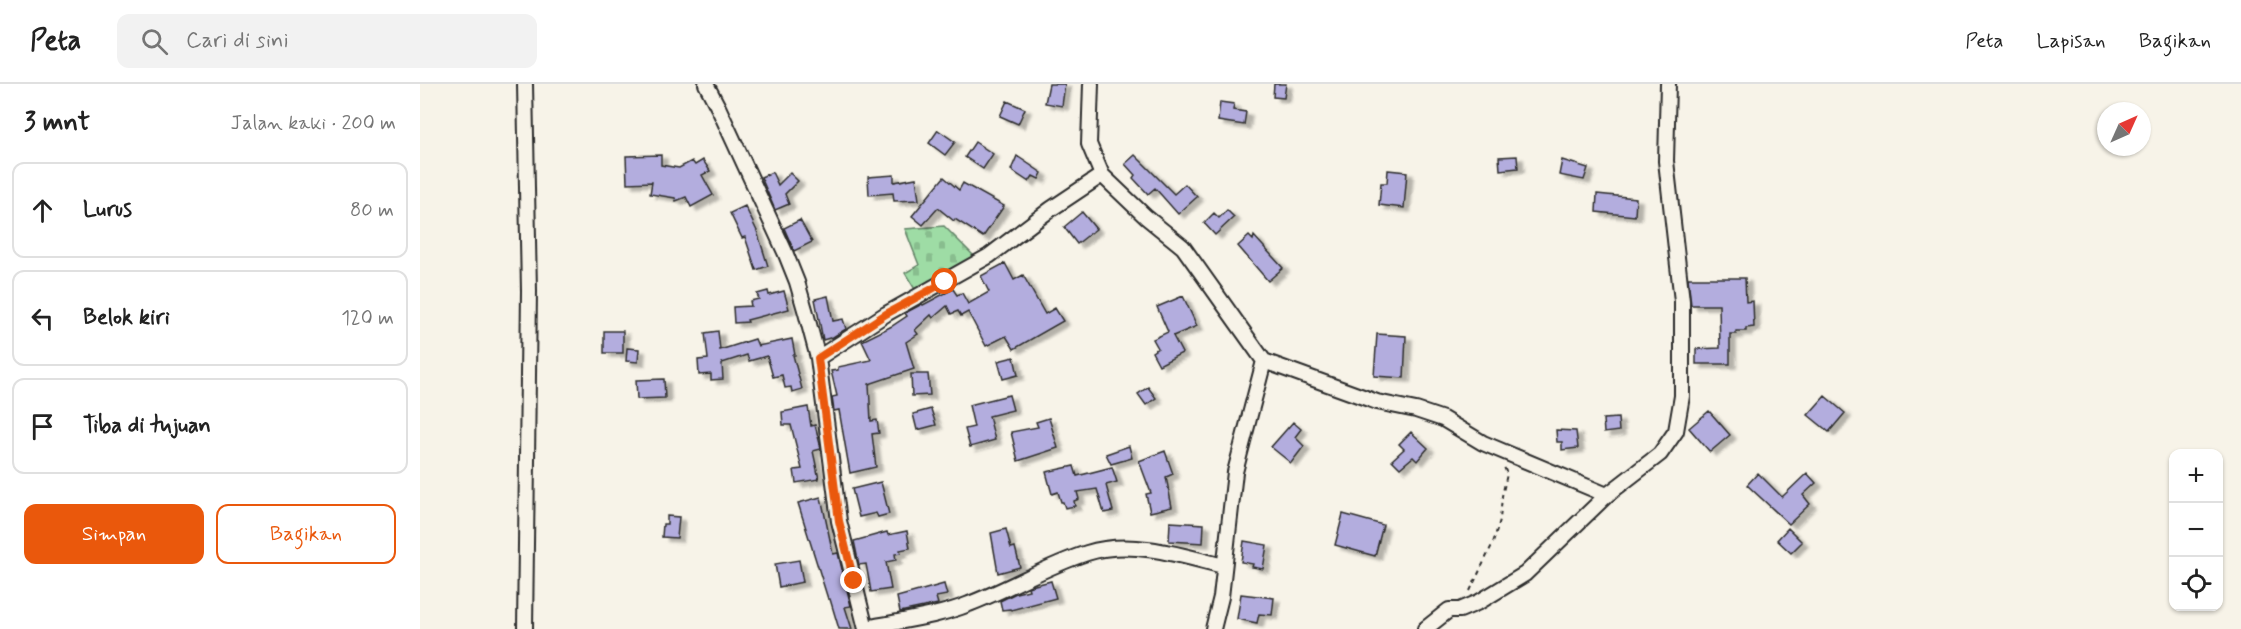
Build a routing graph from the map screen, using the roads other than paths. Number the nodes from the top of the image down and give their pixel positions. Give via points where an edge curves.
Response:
1 (525, 84) edge
2 (706, 84) edge
3 (1091, 84) edge
4 (1668, 84) edge
5 (1102, 175) junction
6 (818, 358) junction
7 (1264, 361) junction
8 (1607, 495) junction
9 (1223, 566) junction
10 (525, 629) edge
11 (866, 629) edge
12 (1213, 629) edge
13 (1425, 629) edge

1 - 10 street via 529,291
2 - 6 street via 797,282
3 - 5 street via 1089,144
4 - 8 street via 1666,161 1682,301 1682,396 1676,431 1660,454
5 - 6 street via 989,256
5 - 7 street via 1183,247
6 - 11 street via 839,521
7 - 8 street via 1377,402 1443,419 1497,449
7 - 9 street via 1235,472
8 - 13 street via 1525,574 1479,602 1449,610
9 - 11 street via 1130,548 1089,552 968,605
9 - 12 street

